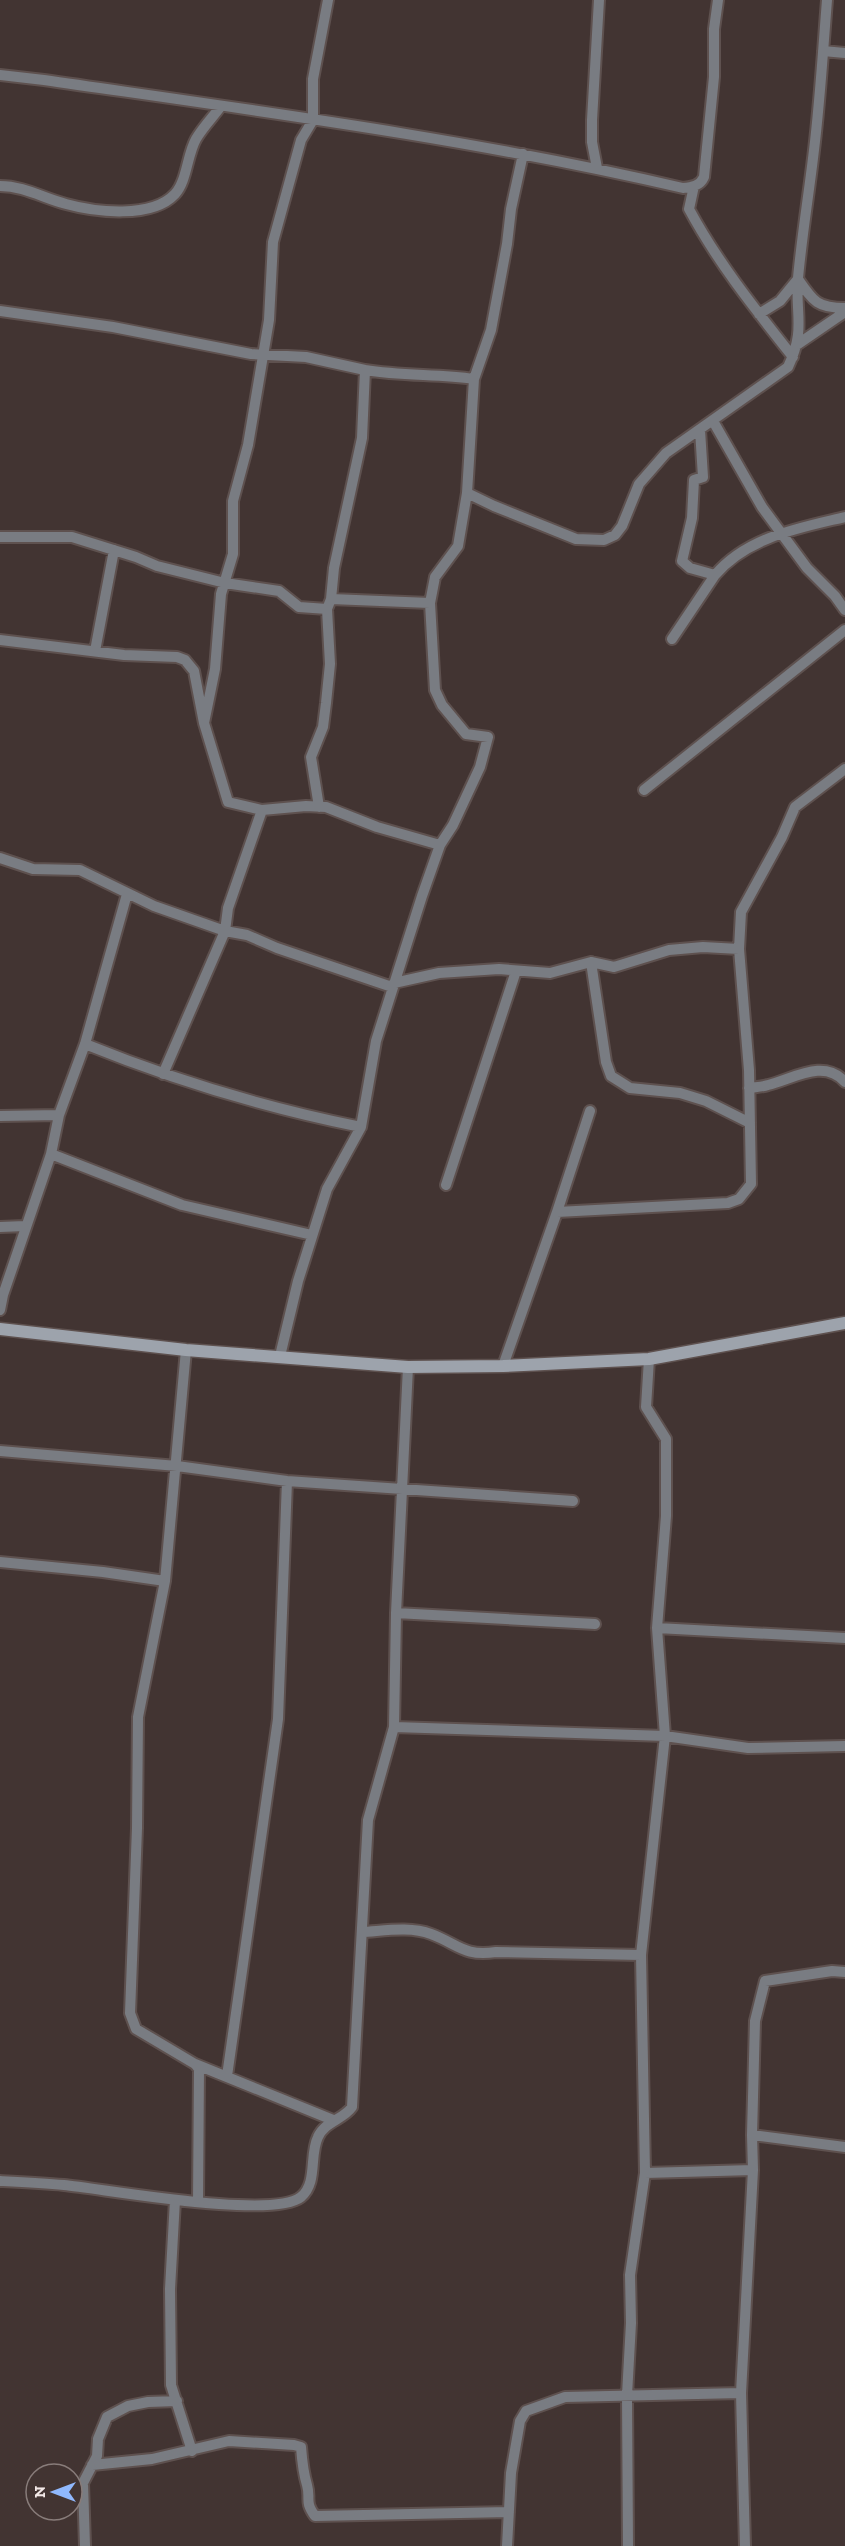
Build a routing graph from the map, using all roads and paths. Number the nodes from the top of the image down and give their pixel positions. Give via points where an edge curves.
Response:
1 (328, 0) edge
2 (599, 0) edge
3 (718, 0) edge
4 (826, 0) edge
5 (823, 51) junction
6 (845, 53) edge
7 (0, 75) edge
8 (221, 106) junction
9 (313, 120) junction
10 (523, 154) junction
11 (597, 168) junction
12 (0, 186) edge
13 (694, 186) junction
14 (798, 279) junction
15 (845, 310) edge
16 (0, 311) edge
17 (759, 314) junction
18 (798, 344) junction
19 (264, 354) junction
20 (793, 357) junction
21 (365, 370) junction
22 (474, 379) junction
23 (712, 421) junction
24 (700, 430) junction
25 (467, 493) junction
26 (845, 517) edge
27 (780, 532) junction
28 (0, 537) edge
29 (114, 550) junction
30 (715, 575) junction
31 (225, 583) junction
32 (840, 595) edge
33 (430, 603) junction
34 (329, 604) junction
35 (845, 610) edge
36 (845, 630) edge
37 (672, 639) dead end
38 (0, 640) edge
39 (95, 651) junction
40 (204, 723) junction
41 (845, 770) edge
42 (644, 790) dead end
43 (319, 807) junction
44 (262, 810) junction
45 (440, 844) junction
46 (0, 858) edge
47 (127, 894) junction
48 (225, 931) junction
49 (739, 949) junction
50 (591, 962) junction
51 (516, 971) junction
52 (393, 985) junction
53 (85, 1044) junction
54 (163, 1074) junction
55 (845, 1082) edge
56 (749, 1088) junction
57 (590, 1111) dead end
58 (59, 1115) junction
59 (0, 1116) edge
60 (750, 1123) junction
61 (361, 1127) junction
62 (51, 1154) junction
63 (446, 1185) dead end
64 (557, 1212) junction
65 (25, 1226) junction
66 (0, 1227) edge
67 (312, 1235) junction
68 (0, 1310) edge
69 (845, 1323) edge
70 (0, 1329) edge
71 (186, 1350) junction
72 (280, 1356) junction
73 (649, 1359) junction
74 (503, 1366) junction
75 (408, 1367) junction
76 (0, 1450) edge
77 (177, 1466) junction
78 (287, 1481) junction
79 (403, 1491) junction
80 (573, 1501) dead end
81 (0, 1562) edge
82 (165, 1581) junction
83 (396, 1613) junction
84 (595, 1624) dead end
85 (657, 1628) junction
86 (845, 1638) edge
87 (394, 1727) junction
88 (665, 1736) junction
89 (845, 1746) edge
90 (362, 1932) junction
91 (641, 1955) junction
92 (845, 1972) edge
93 (195, 2064) junction
94 (226, 2076) junction
95 (333, 2120) junction
96 (752, 2135) junction
97 (845, 2147) edge
98 (753, 2169) junction
99 (645, 2173) junction
100 (0, 2181) edge
101 (175, 2200) junction
102 (198, 2202) junction
103 (741, 2393) junction
104 (627, 2395) junction
105 (177, 2401) junction
106 (192, 2451) junction
107 (92, 2465) junction
108 (509, 2512) junction
109 (85, 2546) edge
110 (507, 2546) edge
111 (628, 2546) edge
112 (745, 2546) edge

1 - 9 street via 313,79
2 - 11 street via 592,120
3 - 13 street via 705,168 702,182
4 - 5 street
5 - 6 street
5 - 14 street
7 - 8 street
8 - 9 street
8 - 12 street via 196,140 177,193 155,208 93,209 65,204 18,187
9 - 10 street
9 - 19 street via 301,140 273,242
10 - 11 street
10 - 22 street via 495,308
11 - 13 street via 683,188
13 - 17 street via 689,209 709,247
14 - 15 street via 813,301
14 - 17 street via 780,301
14 - 18 street
15 - 18 street
16 - 19 street
17 - 20 street
18 - 20 street
19 - 21 street via 306,357
19 - 31 street via 248,446 233,501 233,554
20 - 23 street via 788,367
21 - 22 street
21 - 34 street via 362,438
22 - 25 street
23 - 24 street
23 - 27 street
24 - 25 street via 666,453 639,484 622,526 604,540 576,539
24 - 30 street via 703,477 694,480 692,518 682,561 690,568
25 - 33 street via 458,546 435,577
26 - 27 street
27 - 30 street via 726,562
27 - 32 street via 807,568
28 - 29 street via 72,537
29 - 31 street via 157,566
29 - 39 street
30 - 37 street
31 - 34 street via 273,589 298,607
31 - 40 street
32 - 35 street
33 - 34 street
33 - 45 street via 435,690 466,734 488,737 480,767
34 - 43 street via 326,703 323,727 311,758
36 - 42 street
38 - 39 street
39 - 40 street via 185,660 194,671
40 - 44 street via 228,802
41 - 49 street via 795,807 741,912
43 - 44 street
43 - 45 street
44 - 48 street via 228,908
45 - 52 street
46 - 47 street via 33,869 80,870
47 - 48 street
47 - 53 street
48 - 52 street via 247,934 277,948
48 - 54 street
49 - 50 street via 669,950 614,967
49 - 56 street
50 - 51 street via 550,973
50 - 60 street via 611,1076 630,1088 680,1093 706,1101
51 - 52 street via 439,973
51 - 63 street
52 - 61 street via 376,1041
53 - 54 street
53 - 58 street
54 - 61 street via 293,1114
55 - 56 street via 834,1073 816,1071
56 - 60 street
57 - 64 street
58 - 59 street
58 - 62 street
60 - 64 street via 751,1184 739,1199 728,1203
61 - 67 street via 327,1189
62 - 65 street
62 - 67 street via 182,1205
64 - 74 street
65 - 66 street
65 - 68 street
67 - 72 street
69 - 73 street
70 - 71 street
71 - 72 street
71 - 77 street
72 - 75 street
73 - 74 street
73 - 85 street via 646,1407 666,1438 666,1516
74 - 75 street
75 - 79 street
76 - 77 street
77 - 78 street
77 - 82 street
78 - 79 street
78 - 94 street via 278,1719
79 - 80 street
79 - 83 street
81 - 82 street
82 - 93 street via 138,1717 130,2013 136,2029
83 - 84 street
83 - 87 street
85 - 86 street
85 - 88 street
87 - 88 street
87 - 90 street via 368,1820
88 - 89 street via 748,1748
88 - 91 street
90 - 91 street via 416,1931 476,1954
90 - 95 street via 353,2097 348,2112
91 - 99 street
92 - 96 street via 765,1981 755,2021
93 - 94 street
93 - 102 street via 200,2076
94 - 95 street
95 - 102 street via 317,2138 309,2186 296,2200 264,2205
96 - 97 street
96 - 98 street
98 - 99 street
98 - 103 street
99 - 104 street via 630,2275
100 - 101 street via 66,2185
101 - 102 street
101 - 105 street via 170,2289 171,2385
103 - 104 street
103 - 112 street
104 - 108 street via 565,2397 526,2411 519,2421
104 - 111 street
105 - 106 street
105 - 107 street via 128,2406 107,2418
106 - 107 street
106 - 108 street via 229,2441 301,2447 307,2506 315,2517
107 - 109 street via 83,2484
108 - 110 street

